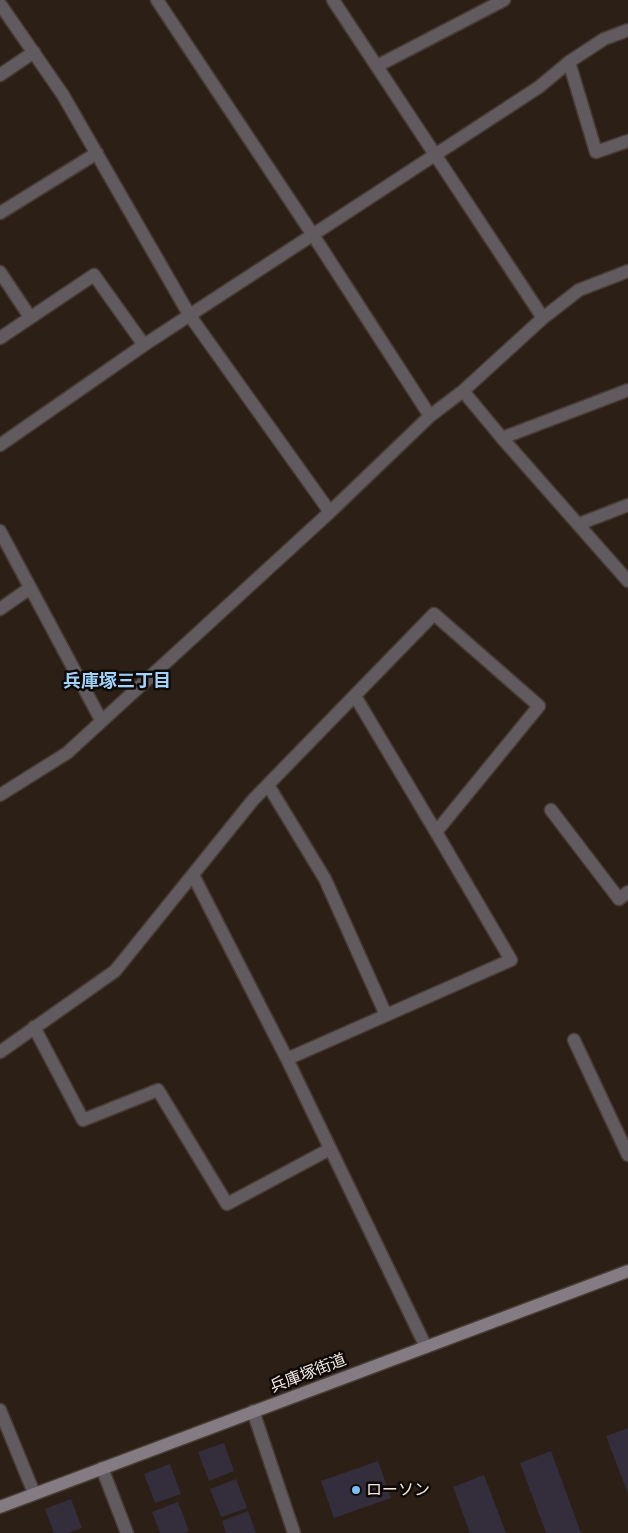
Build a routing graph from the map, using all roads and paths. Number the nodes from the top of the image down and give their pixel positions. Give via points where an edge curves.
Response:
1 (157, 0) edge
2 (333, 0) edge
3 (504, 0) edge
4 (0, 4) edge
5 (628, 30) edge
6 (34, 52) junction
7 (569, 62) junction
8 (377, 66) junction
9 (0, 75) edge
10 (628, 141) edge
11 (97, 153) junction
12 (435, 156) junction
13 (0, 213) edge
14 (313, 235) junction
15 (628, 271) edge
16 (0, 272) edge
17 (190, 316) junction
18 (30, 318) junction
19 (543, 318) junction
20 (0, 338) edge
21 (144, 345) junction
22 (628, 390) edge
23 (463, 391) junction
24 (430, 416) junction
25 (502, 438) junction
26 (0, 445) edge
27 (628, 505) edge
28 (330, 512) junction
29 (579, 524) junction
30 (0, 531) edge
31 (628, 581) edge
32 (30, 588) junction
33 (0, 609) edge
34 (355, 696) junction
35 (101, 720) junction
36 (268, 785) junction
37 (0, 795) edge
38 (551, 810) dead end
39 (436, 832) junction
40 (193, 875) junction
41 (628, 892) edge
42 (386, 1015) junction
43 (34, 1027) junction
44 (574, 1040) dead end
45 (0, 1052) edge
46 (287, 1059) junction
47 (330, 1149) junction
48 (628, 1155) edge
49 (628, 1271) edge
50 (426, 1347) junction
51 (0, 1410) edge
52 (253, 1411) junction
53 (102, 1468) junction
54 (34, 1493) junction
55 (0, 1506) edge
56 (127, 1533) edge
57 (294, 1533) edge

1 - 14 street
2 - 8 street
3 - 8 street
4 - 6 street
5 - 7 street via 604,39
6 - 9 street
6 - 11 street
7 - 10 street via 596,152
7 - 12 street via 539,87
8 - 12 street
11 - 13 street
11 - 17 street
12 - 14 street
12 - 19 street
14 - 17 street
14 - 24 street
15 - 19 street via 579,290
16 - 18 street
17 - 21 street
17 - 28 street
18 - 20 street
18 - 21 street via 94,275
19 - 23 street
21 - 26 street
22 - 25 street
23 - 24 street
23 - 25 street
24 - 28 street
25 - 29 street
27 - 29 street
28 - 35 street
29 - 31 street
30 - 32 street
32 - 33 street
32 - 35 street
34 - 36 street
34 - 39 street
34 - 39 street via 434,614 539,706
35 - 37 street via 67,752
36 - 40 street
36 - 42 street via 326,879
38 - 41 street via 619,899
39 - 42 street via 511,960
40 - 43 street via 115,971
40 - 46 street
42 - 46 street
43 - 45 street
43 - 47 street via 83,1120 158,1090 227,1204
44 - 48 street
46 - 47 street
47 - 50 street
49 - 50 street, 兵庫塚街道
50 - 52 street, 兵庫塚街道
51 - 54 street
52 - 53 street, 兵庫塚街道
52 - 57 street
53 - 54 street, 兵庫塚街道
53 - 56 street
54 - 55 street, 兵庫塚街道

